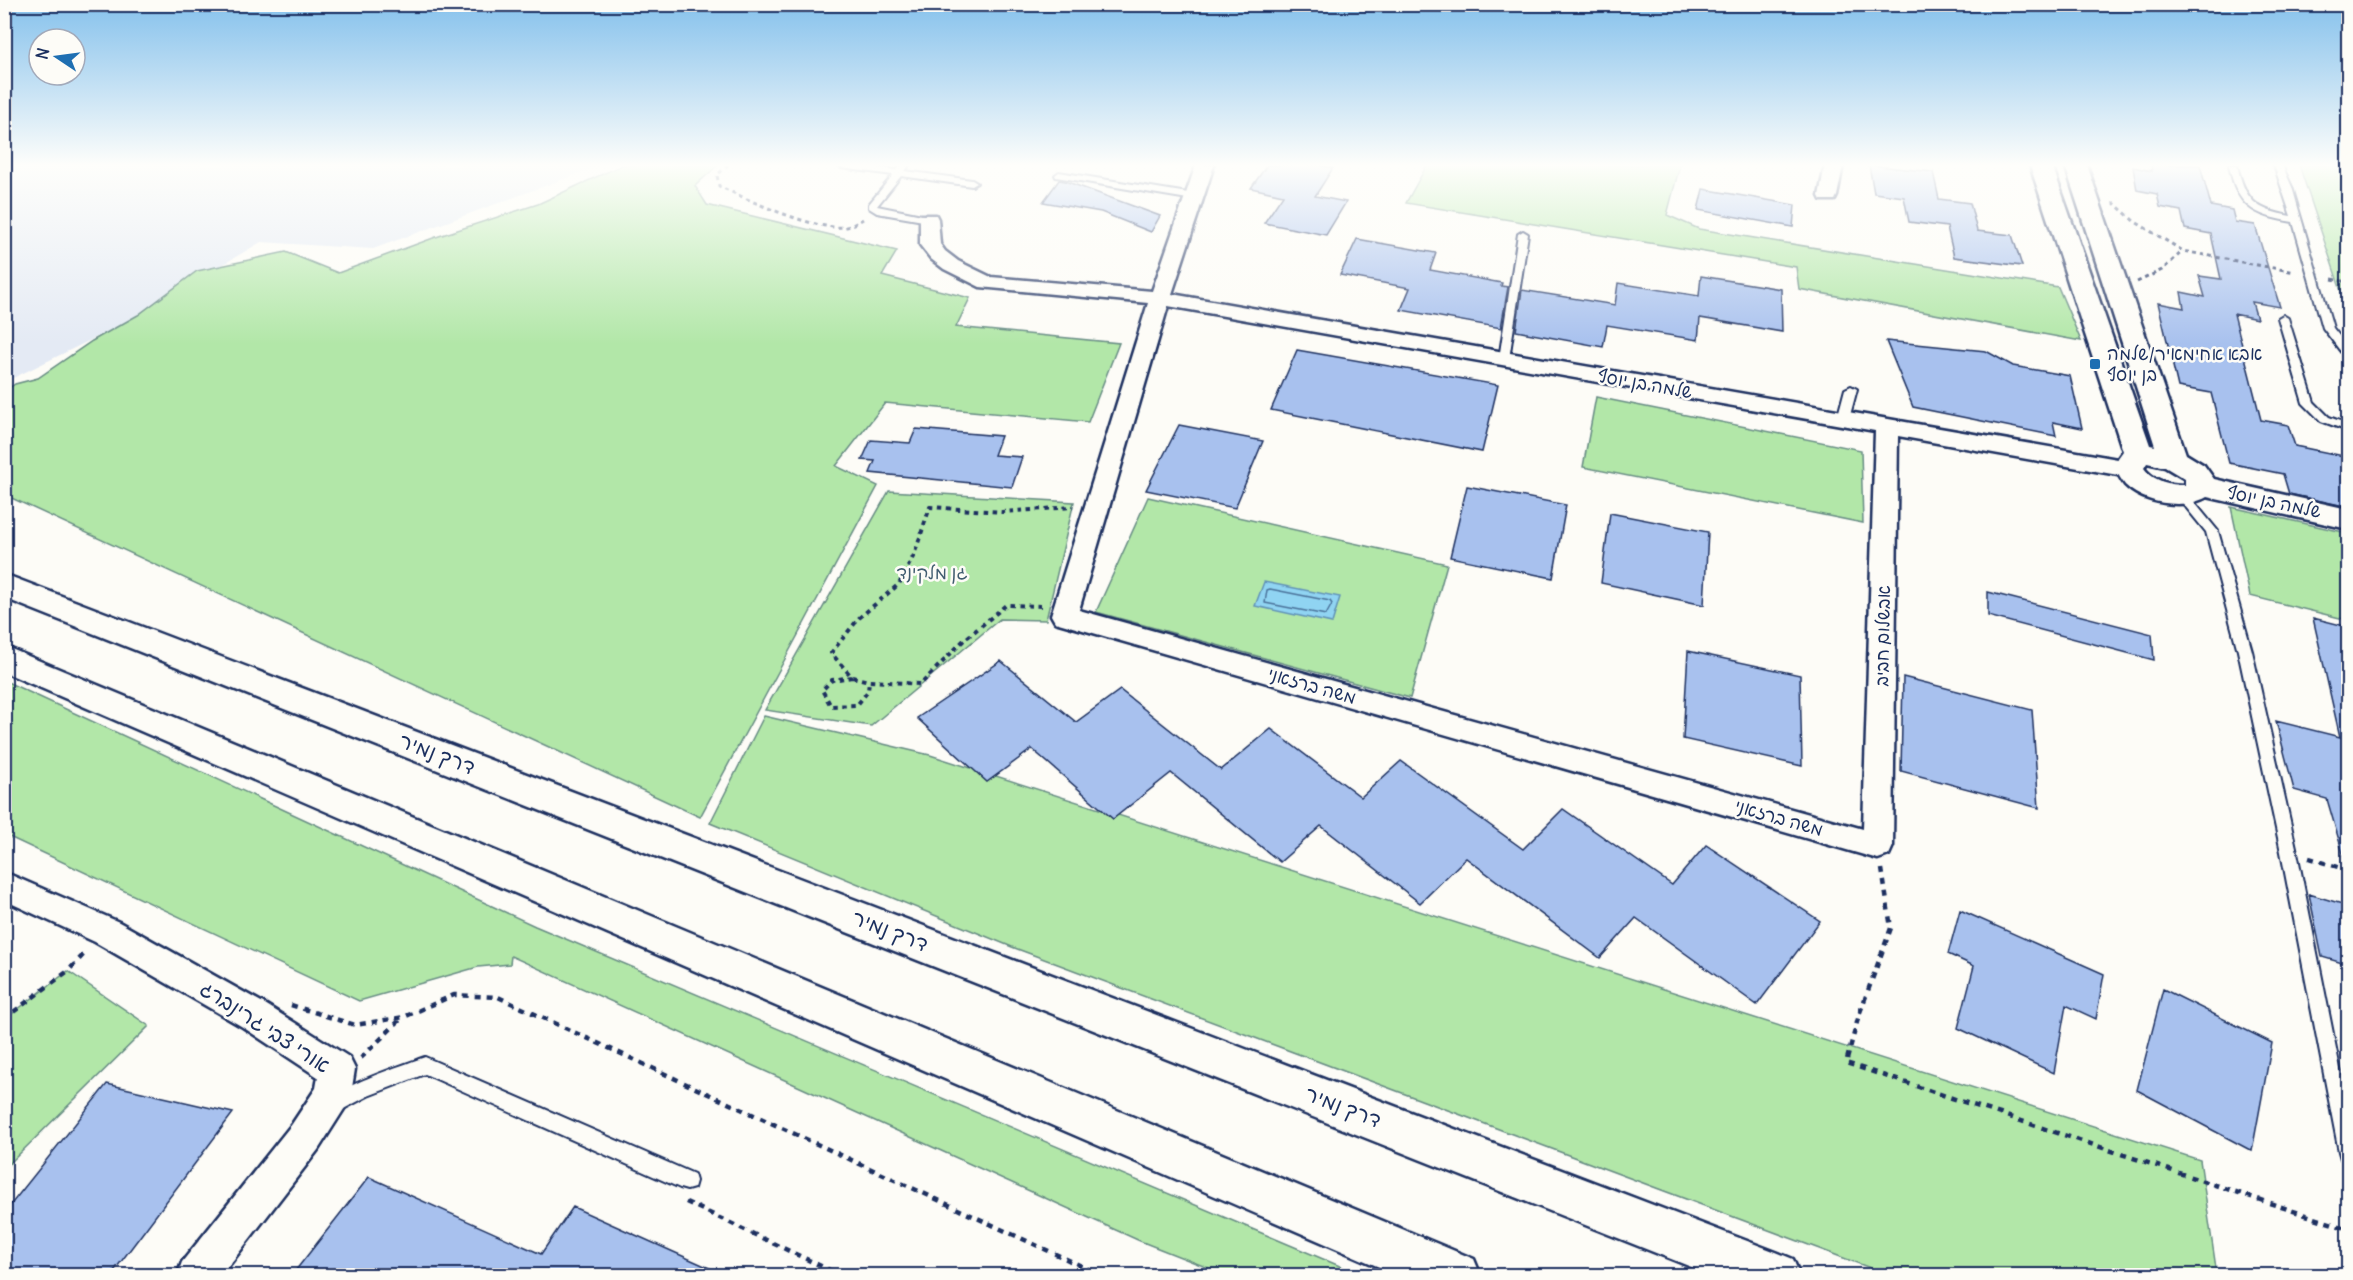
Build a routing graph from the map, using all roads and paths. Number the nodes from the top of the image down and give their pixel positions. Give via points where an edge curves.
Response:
1 (831, 225) edge
2 (852, 225) edge
3 (929, 225) edge
4 (1185, 225) edge
5 (2060, 225) edge
6 (2095, 225) edge
7 (2140, 225) edge
8 (2297, 225) edge
9 (1523, 234) dead end
10 (2183, 251) junction
11 (2312, 275) junction
12 (2349, 282) edge
13 (2116, 290) junction
14 (1160, 298) junction
15 (2283, 318) dead end
16 (2349, 354) edge
17 (1504, 359) junction
18 (1851, 389) dead end
19 (1843, 419) junction
20 (1887, 427) junction
21 (2349, 428) edge
22 (2174, 459) junction
23 (2134, 462) junction
24 (2191, 491) junction
25 (1097, 503) junction
26 (2349, 519) edge
27 (4, 585) edge
28 (1067, 607) junction
29 (4, 658) edge
30 (852, 677) junction
31 (869, 681) junction
32 (1878, 846) junction
33 (2289, 852) junction
34 (2349, 870) edge
35 (4, 885) edge
36 (107, 932) junction
37 (289, 1004) dead end
38 (404, 1017) junction
39 (4, 1019) edge
40 (327, 1103) junction
41 (2349, 1152) edge
42 (687, 1181) joint
43 (2349, 1229) edge
44 (196, 1275) edge
45 (842, 1275) edge
46 (1103, 1275) edge
47 (1456, 1275) edge
48 (1776, 1275) edge

1 - 2 path
3 - 14 street, שלמה בן יוסף via 930,245 938,255 951,266 987,283
4 - 14 street
5 - 23 main road
6 - 13 main road
7 - 10 path
8 - 11 lane
9 - 17 lane
10 - 11 path
10 - 13 path via 2157,275
11 - 12 path
11 - 16 lane via 2328,328
13 - 22 main road
14 - 17 street, שלמה בן יוסף
14 - 25 street
15 - 21 lane via 2309,403 2325,419
17 - 19 street, שלמה בן יוסף
18 - 19 lane
19 - 20 street, שלמה בן יוסף
20 - 23 street, שלמה בן יוסף
20 - 32 street, אבשלום חביב
22 - 23 main road via 2155,454
22 - 24 main road via 2199,479
23 - 24 main road, שלמה בן יוסף via 2133,476 2150,488 2172,495
24 - 26 main road, שלמה בן יוסף
24 - 33 lane via 2212,531 2245,651
25 - 28 street
25 - 30 path via 1050,511 985,514 930,507 899,585 860,618 831,653
27 - 48 main road, דרך נמיר
28 - 31 path via 1006,605 921,684
28 - 32 street, משה ברזאני via 1064,615
29 - 47 main road
30 - 31 path
30 - 31 path via 832,680 822,690 831,706 857,705 868,691
32 - 43 path via 1891,928 1846,1063
33 - 34 path
33 - 41 lane
35 - 36 street, אורי צבי גרינברג
36 - 39 path via 68,971
36 - 40 street, אורי צבי גרינברג via 253,1015 337,1069
37 - 38 path via 355,1025
38 - 40 path via 365,1053
38 - 46 path via 454,995 498,998
40 - 42 lane via 425,1065
40 - 44 street via 305,1137
42 - 45 path via 678,1198

